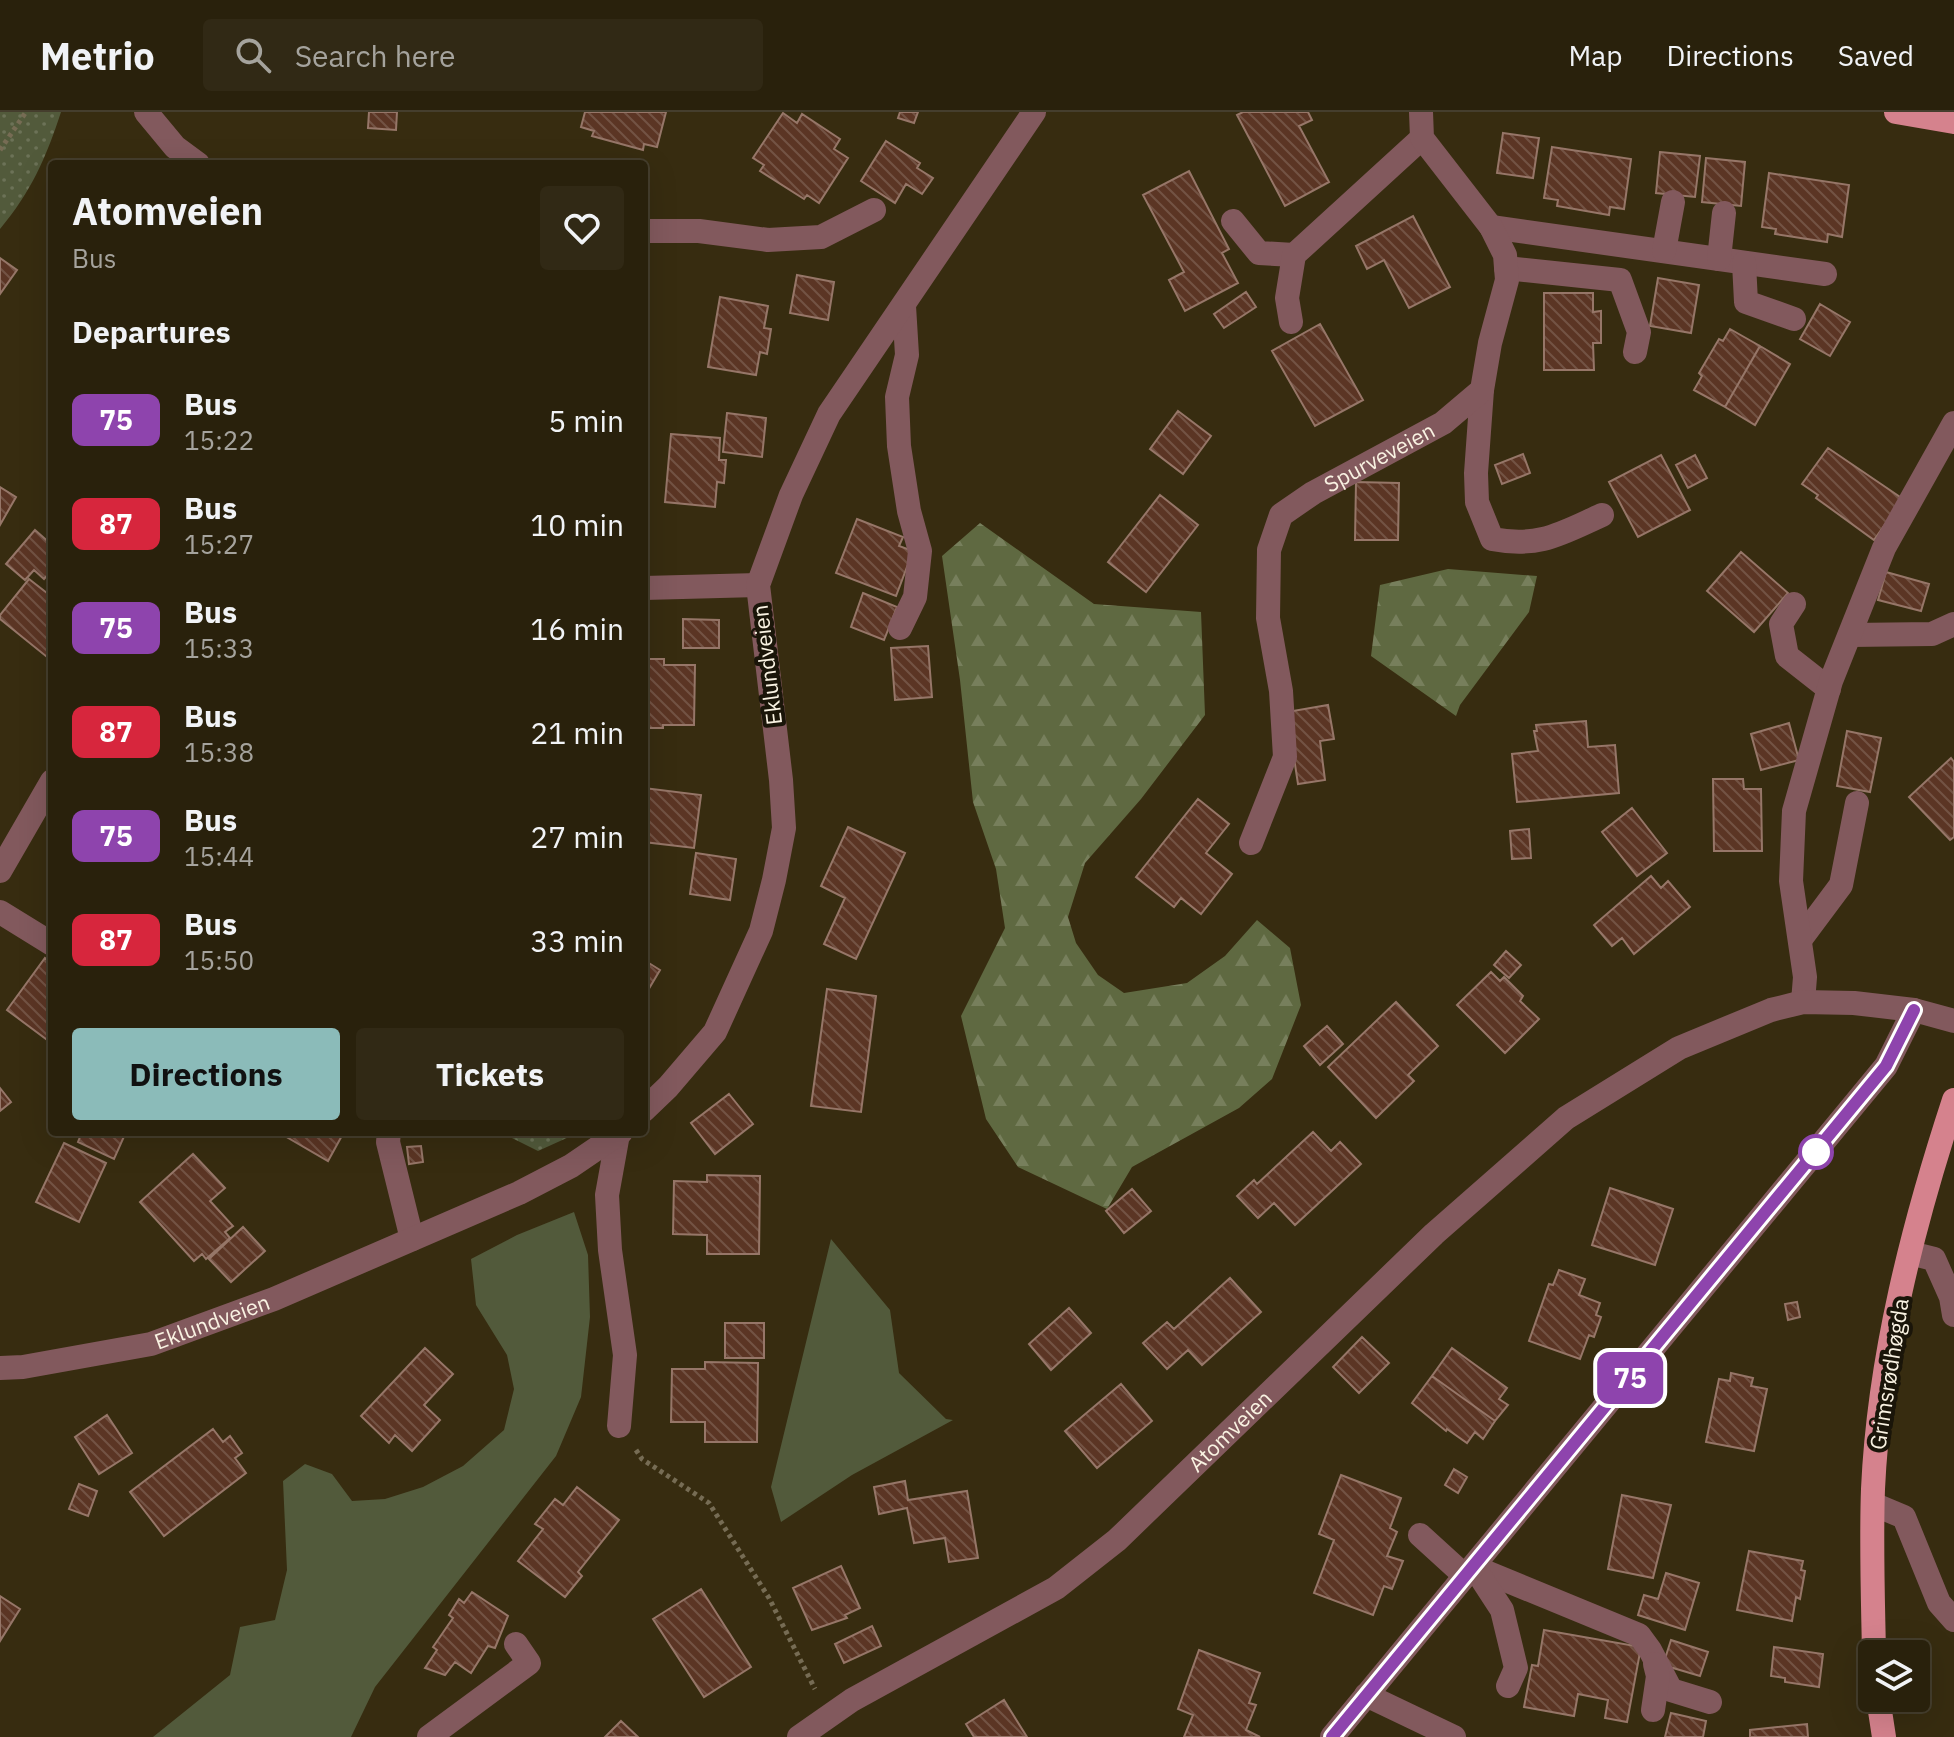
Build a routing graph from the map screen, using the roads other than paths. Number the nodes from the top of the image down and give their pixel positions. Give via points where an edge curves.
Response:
1 (146, 112) edge
2 (1034, 112) edge
3 (1421, 112) edge
4 (1896, 112) edge
5 (1954, 122) edge
6 (1422, 138) junction
7 (193, 160) edge
8 (1673, 202) dead end
9 (874, 210) dead end
10 (1724, 213) dead end
11 (1233, 221) dead end
12 (1491, 227) junction
13 (648, 231) edge
14 (1664, 251) junction
15 (1294, 255) junction
16 (1719, 259) junction
17 (1744, 263) junction
18 (1506, 268) junction
19 (1825, 274) dead end
20 (904, 306) junction
21 (1794, 319) dead end
22 (1291, 322) dead end
23 (1635, 352) dead end
24 (1482, 390) junction
25 (1954, 423) edge
26 (1602, 515) dead end
27 (758, 585) junction
28 (648, 588) edge
29 (1794, 604) dead end
30 (1954, 624) edge
31 (900, 628) dead end
32 (1850, 635) junction
33 (1829, 689) junction
34 (48, 788) edge
35 (1857, 803) dead end
36 (1251, 843) dead end
37 (0, 871) edge
38 (0, 912) edge
39 (1800, 940) junction
40 (48, 942) edge
41 (1803, 1002) junction
42 (1914, 1010) junction
43 (1954, 1021) edge
44 (1954, 1100) edge
45 (648, 1106) edge
46 (389, 1136) edge
47 (616, 1136) edge
48 (619, 1136) edge
49 (412, 1239) junction
50 (1910, 1253) junction
51 (1954, 1315) edge
52 (0, 1368) edge
53 (619, 1426) road end
54 (1873, 1504) junction
55 (1420, 1535) dead end
56 (1470, 1571) junction
57 (1954, 1620) edge
58 (1874, 1640) edge
59 (516, 1644) dead end
60 (1650, 1650) junction
61 (1508, 1686) dead end
62 (1366, 1695) junction
63 (1710, 1702) dead end
64 (1653, 1710) dead end
65 (1880, 1712) edge
66 (429, 1737) edge
67 (799, 1737) edge
68 (1332, 1737) edge
69 (1454, 1737) edge
70 (1884, 1737) edge

1 - 7 street
2 - 20 street, Eklundveien
3 - 6 street
4 - 5 main road
6 - 12 street
6 - 15 street
8 - 14 street
9 - 13 street via 821,237 768,240
10 - 16 street
11 - 15 street via 1259,253
12 - 14 street
12 - 18 street
14 - 16 street
15 - 22 street via 1287,298
16 - 17 street
17 - 19 street
17 - 21 street via 1746,302
18 - 23 street via 1620,280 1639,332
18 - 24 street
20 - 27 street, Eklundveien via 829,414 791,495
20 - 31 street via 907,355 897,397 899,446 920,551 915,597
24 - 26 street via 1477,502 1492,539 1549,539
24 - 36 street, Spurveveien via 1443,423 1281,515 1269,550 1268,618 1281,691 1285,757
25 - 32 street via 1884,548
27 - 28 street
27 - 45 street, Eklundveien via 784,828 774,880 761,931 715,1032
29 - 33 street via 1781,624 1787,656
30 - 32 street via 1932,634
32 - 33 street
33 - 39 street via 1794,811 1791,881
34 - 37 street
35 - 39 street via 1841,885
38 - 40 street
39 - 41 street
41 - 42 street, Atomveien
41 - 67 street, Atomveien via 1679,1048 1566,1118 1434,1234 1117,1540 1056,1588 830,1714
42 - 43 street, Atomveien
42 - 56 street via 1886,1066
44 - 50 main road, Grimsrødhøgda
46 - 49 street
47 - 49 street, Eklundveien via 532,1186
48 - 53 street, Eklundveien via 607,1195 625,1355
49 - 52 street, Eklundveien via 274,1299 151,1344
50 - 51 street via 1934,1259
50 - 54 main road, Grimsrødhøgda via 1881,1401
54 - 57 street via 1904,1517 1939,1603
54 - 58 main road, Grimsrødhøgda
55 - 56 street
56 - 60 street via 1639,1635
56 - 61 street via 1502,1610 1516,1668
56 - 62 street
59 - 66 street via 529,1663
60 - 63 street via 1671,1690
60 - 64 street via 1658,1676
62 - 68 street
62 - 69 street
65 - 70 main road

